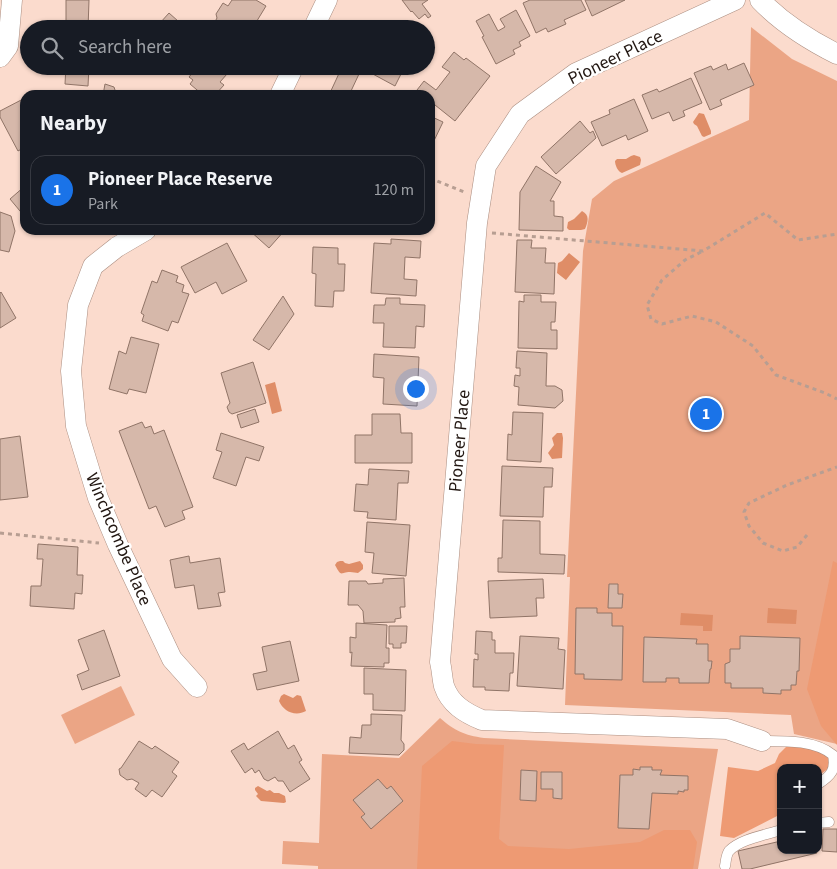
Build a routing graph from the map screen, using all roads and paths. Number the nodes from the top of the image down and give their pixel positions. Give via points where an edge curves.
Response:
1 (12, 0) edge
2 (328, 0) edge
3 (734, 0) edge
4 (760, 0) edge
5 (318, 20) edge
6 (837, 54) edge
7 (0, 57) edge
8 (290, 75) edge
9 (282, 90) edge
10 (435, 180) edge
11 (481, 200) junction
12 (477, 232) junction
13 (837, 234) edge
14 (137, 235) edge
15 (703, 251) junction
16 (837, 399) edge
17 (837, 467) edge
18 (0, 533) edge
19 (807, 535) dead end
20 (118, 545) junction
21 (197, 687) dead end
22 (762, 741) joint
23 (822, 781) edge
24 (777, 831) edge
25 (725, 866) dead end

1 - 7 street via 8,46
2 - 5 street
3 - 11 street, Pioneer Place via 576,73 520,114 486,166
4 - 6 street via 772,13
8 - 9 street
10 - 11 path
11 - 12 street, Pioneer Place
12 - 15 path
12 - 22 street, Pioneer Place via 440,662 444,687 453,703 482,720 726,729
13 - 15 path via 798,240 765,212
14 - 20 street, Winchcombe Place via 93,266 78,305 71,372 76,426 98,498
15 - 16 path via 685,260 662,280 647,305 651,319 662,324 692,316 716,322 753,346 776,375
17 - 19 path via 749,503 744,512 749,526 763,542 783,551 797,547
18 - 20 path
20 - 21 street, Winchcombe Place via 172,659
22 - 23 lane via 794,741 826,749 834,755 834,768
24 - 25 lane via 735,846 728,852

